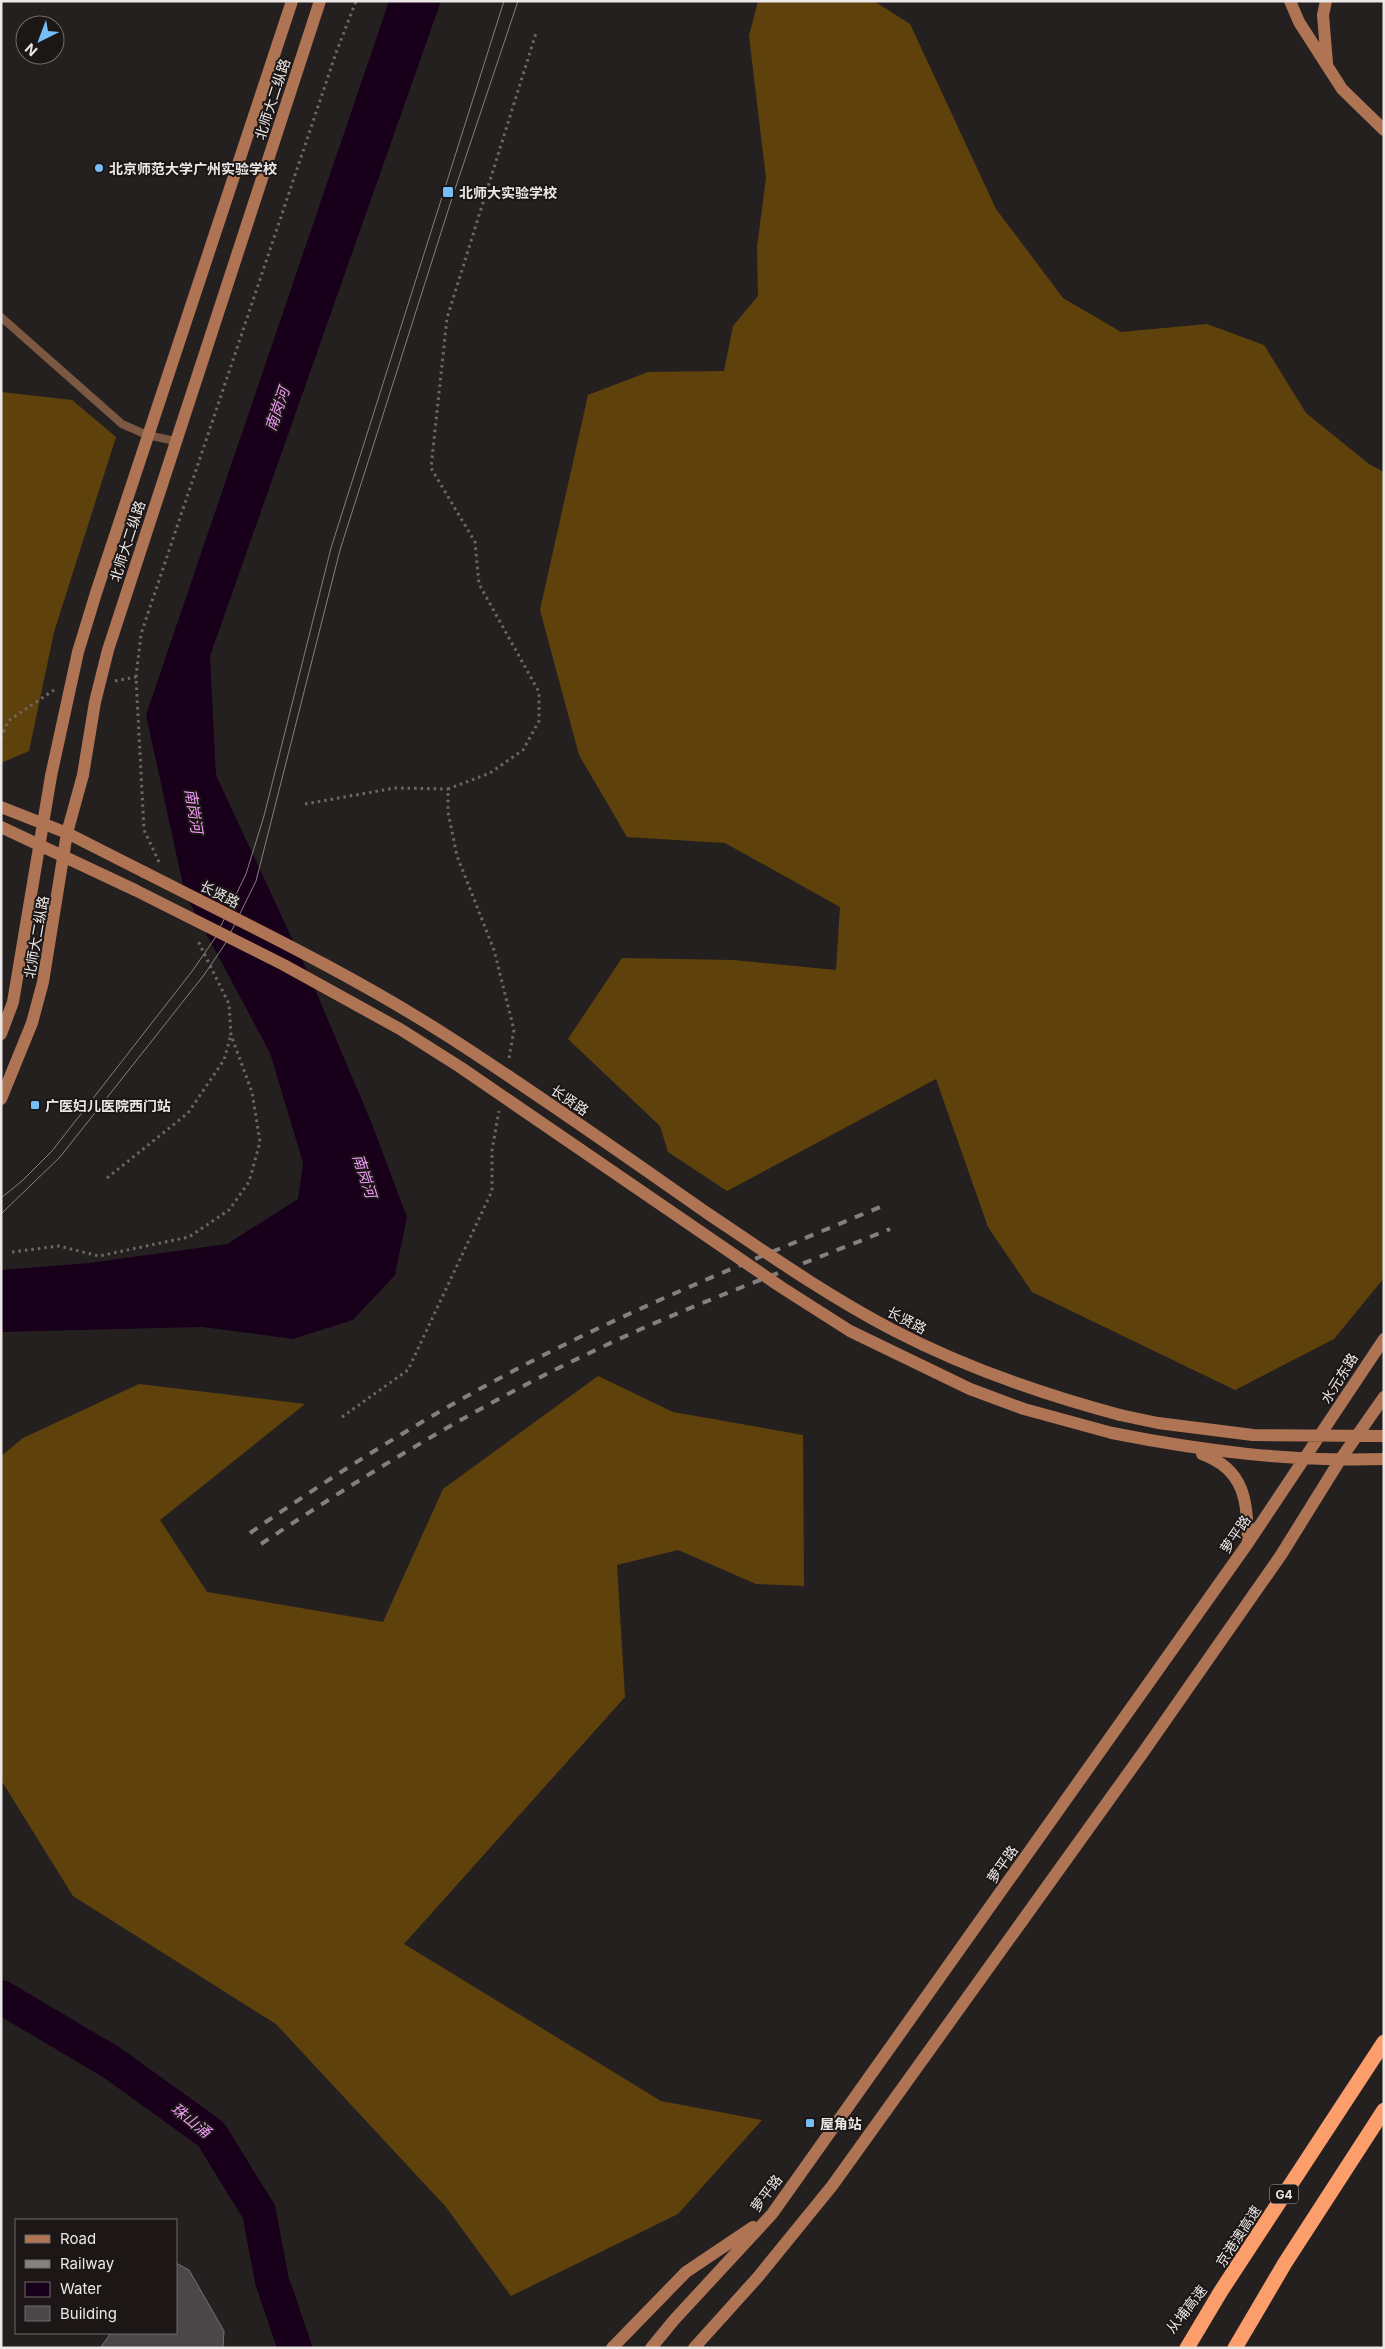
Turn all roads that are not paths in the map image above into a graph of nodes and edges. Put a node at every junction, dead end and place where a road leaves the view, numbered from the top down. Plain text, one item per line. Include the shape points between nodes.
1 (292, 1) edge
2 (320, 1) edge
3 (1290, 1) edge
4 (1326, 1) edge
5 (1342, 89) junction
6 (1384, 130) edge
7 (1, 316) edge
8 (147, 435) junction
9 (175, 441) junction
10 (1, 807) edge
11 (42, 822) junction
12 (1, 827) edge
13 (67, 833) junction
14 (39, 843) junction
15 (65, 855) junction
16 (1, 1034) edge
17 (1, 1099) edge
18 (1384, 1339) edge
19 (1384, 1397) edge
20 (1321, 1434) junction
21 (1357, 1436) junction
22 (1384, 1436) edge
23 (1181, 1447) junction
24 (1305, 1459) junction
25 (1384, 1459) edge
26 (1340, 1460) junction
27 (1248, 1543) junction
28 (1384, 2042) edge
29 (1384, 2110) edge
30 (772, 2214) junction
31 (1221, 2291) junction
32 (612, 2348) edge
33 (651, 2348) edge
34 (694, 2348) edge
35 (1176, 2348) edge
36 (1187, 2348) edge
37 (1235, 2348) edge

1 - 8 street, 北师大二纵路, bridge
2 - 9 street, 北师大二纵路, bridge
3 - 5 street
4 - 5 street via 1323,15 1327,63
5 - 6 street
7 - 8 lane via 122,424
8 - 9 lane
8 - 11 street, 北师大二纵路, bridge via 78,652
9 - 13 street, 北师大二纵路, bridge via 108,650 83,774
10 - 11 street, 长贤路
11 - 13 street, 长贤路
11 - 14 street, 北师大二纵路
12 - 14 street
13 - 15 street, 北师大二纵路
13 - 20 street, 长贤路, bridge via 311,956 397,1004 798,1275 926,1346 1011,1383 1158,1423 1253,1435
14 - 15 street
14 - 16 street, 北师大二纵路 via 13,1002
15 - 17 street, 北师大二纵路 via 39,998
15 - 23 street, bridge via 284,965 400,1029 850,1331 970,1389 1024,1409 1112,1433
18 - 20 street, 水元东路
19 - 21 street
20 - 21 street
20 - 24 street, 萝平路
21 - 22 street
21 - 26 street
23 - 24 street
23 - 27 street via 1219,1462 1240,1485 1246,1507
24 - 26 street
24 - 27 street, 萝平路
25 - 26 street
26 - 34 street via 1280,1556 1153,1738 832,2186 758,2277
27 - 30 street, 萝平路
28 - 31 highway, 京港澳高速 / G4
29 - 37 highway via 1285,2262
30 - 32 street via 686,2272
30 - 33 street, 萝平路
31 - 35 highway, 从埔高速
31 - 36 highway, 京港澳高速 / G4

